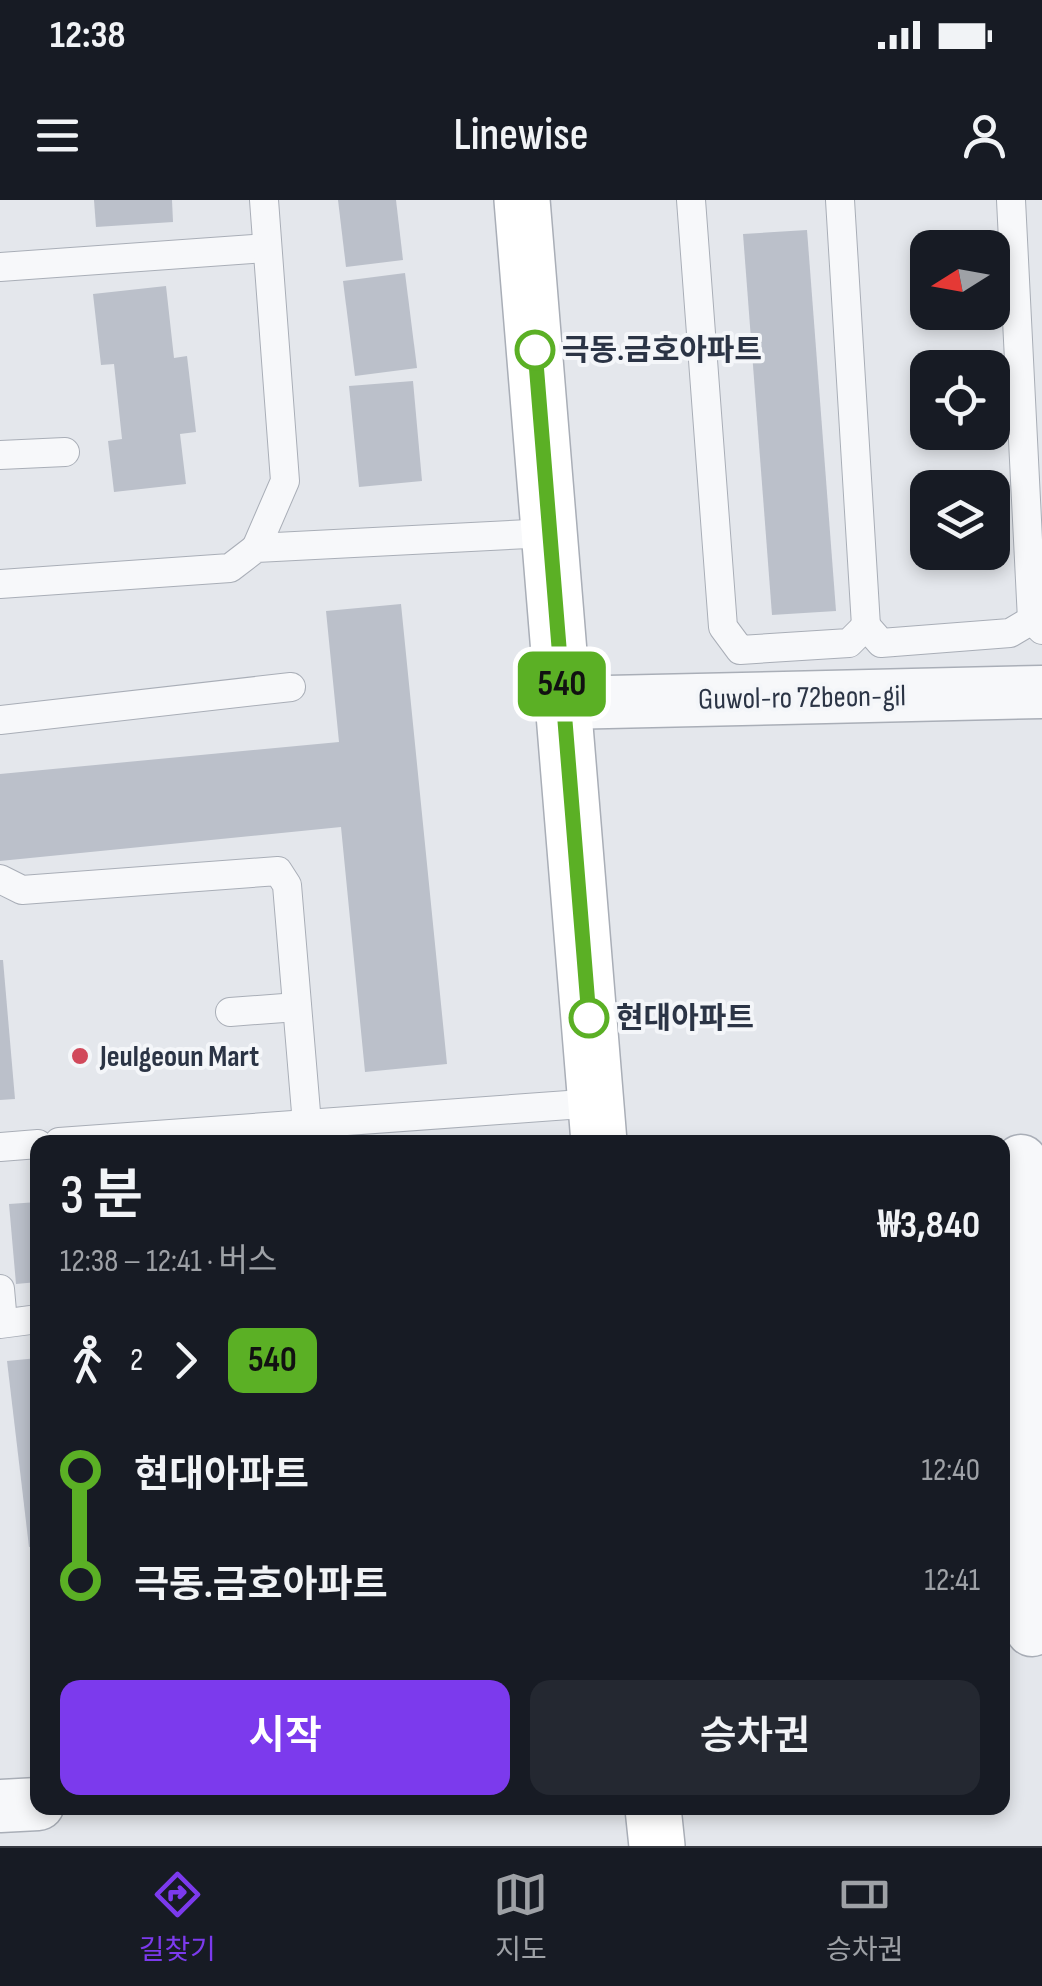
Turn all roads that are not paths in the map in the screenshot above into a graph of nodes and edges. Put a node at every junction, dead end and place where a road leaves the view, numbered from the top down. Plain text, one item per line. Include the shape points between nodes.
1 (264, 200) edge
2 (522, 200) edge
3 (691, 200) edge
4 (840, 200) edge
5 (1011, 200) edge
6 (267, 248) junction
7 (0, 267) edge
8 (65, 452) dead end
9 (0, 455) edge
10 (549, 532) junction
11 (256, 548) junction
12 (0, 584) edge
13 (1037, 625) edge
14 (866, 626) junction
15 (291, 687) dead end
16 (1042, 692) edge
17 (563, 702) junction
18 (0, 720) edge
19 (0, 879) edge
20 (297, 1007) junction
21 (230, 1012) dead end
22 (597, 1123) edge
23 (307, 1124) junction
24 (155, 1135) edge
25 (30, 1145) edge
26 (0, 1147) edge
27 (1022, 1161) edge
28 (0, 1289) edge
29 (30, 1320) edge
30 (2, 1323) edge
31 (1024, 1374) edge
32 (1026, 1630) edge
33 (30, 1804) edge
34 (0, 1806) edge
35 (654, 1815) edge
36 (656, 1846) edge

1 - 6 lane
2 - 10 main road
3 - 14 lane via 723,627 740,650 849,643
4 - 14 lane
5 - 13 lane
6 - 7 lane
6 - 11 lane via 285,481
8 - 9 lane
10 - 11 lane
10 - 17 main road
11 - 12 lane via 230,568
13 - 14 lane via 881,643
15 - 18 lane
16 - 17 street, Guwol-ro 72beon-gil
17 - 22 main road
19 - 20 lane via 22,890 278,871 287,884
20 - 21 lane
20 - 23 lane
22 - 23 lane
23 - 24 lane
25 - 26 lane
27 - 31 street
28 - 30 lane
29 - 30 lane
31 - 32 street
33 - 34 street
35 - 36 main road

